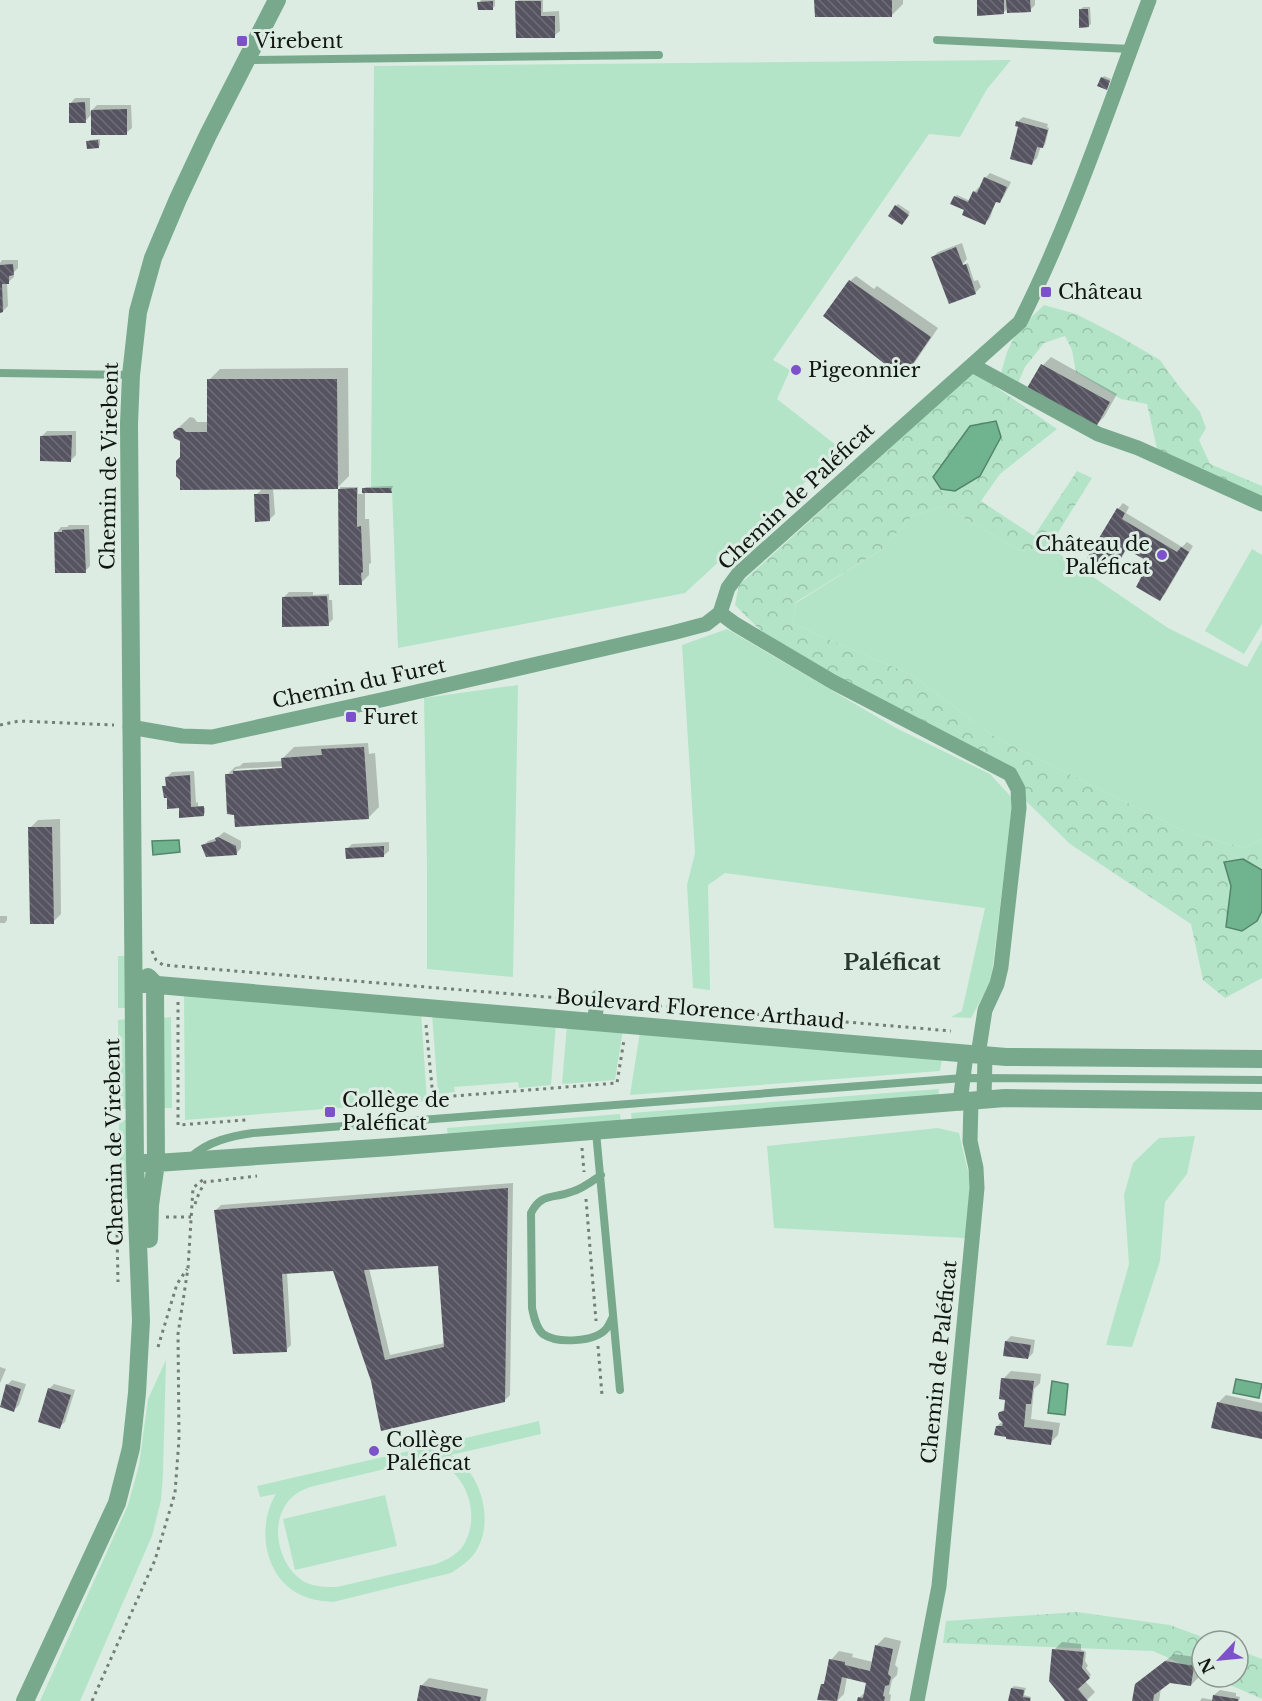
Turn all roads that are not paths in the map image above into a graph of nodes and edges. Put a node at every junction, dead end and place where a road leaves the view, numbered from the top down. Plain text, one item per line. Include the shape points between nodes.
1 (277, 0) edge
2 (1149, 0) edge
3 (937, 40) dead end
4 (1131, 49) junction
5 (659, 55) dead end
6 (247, 60) junction
7 (972, 365) junction
8 (0, 374) edge
9 (131, 375) junction
10 (1262, 504) edge
11 (720, 613) junction
12 (130, 728) junction
13 (134, 963) junction
14 (134, 983) junction
15 (155, 984) junction
16 (598, 999) road end
17 (594, 1023) junction
18 (976, 1055) junction
19 (1262, 1059) edge
20 (963, 1078) junction
21 (984, 1079) junction
22 (1262, 1080) edge
23 (972, 1101) junction
24 (1262, 1101) edge
25 (588, 1131) junction
26 (189, 1161) junction
27 (135, 1163) junction
28 (155, 1169) junction
29 (601, 1175) junction
30 (136, 1183) junction
31 (613, 1317) junction
32 (141, 1321) junction
33 (620, 1390) dead end
34 (25, 1701) edge
35 (917, 1701) edge

1 - 6 street, Chemin de Virebent
2 - 4 street, Chemin de Paléficat
3 - 4 lane
4 - 7 street, Chemin de Paléficat via 1020,322
5 - 6 lane
6 - 9 street, Chemin de Virebent via 153,258 138,312
7 - 10 street via 1098,434
7 - 11 street, Chemin de Paléficat via 739,573 728,588
8 - 9 lane
9 - 12 street, Chemin de Virebent
11 - 12 street, Chemin du Furet via 705,624 672,633 212,737
11 - 18 street via 832,682 1010,774 1018,789 1019,808 1001,967 985,1010
12 - 13 street, Chemin de Virebent
13 - 14 street, Chemin de Virebent
13 - 15 street
14 - 15 street, Boulevard Florence Arthaud
14 - 27 street, Chemin de Virebent
15 - 17 street, Boulevard Florence Arthaud
15 - 28 street, Chemin de Virebent
16 - 17 street
17 - 18 street, Boulevard Florence Arthaud
18 - 19 street, Boulevard Florence Arthaud
18 - 20 street
18 - 21 street
20 - 21 lane
20 - 23 street
20 - 26 lane via 243,1134 208,1145
21 - 22 lane
21 - 23 street
23 - 24 street
23 - 25 street
23 - 35 street, Chemin de Paléficat via 970,1141 977,1188 939,1586
25 - 26 street
25 - 29 lane
26 - 28 street
27 - 28 street
27 - 30 street, Chemin de Virebent
28 - 30 lane
28 - 32 street, Chemin de Virebent
29 - 31 lane
29 - 31 lane via 570,1193 536,1203 531,1213 532,1308 542,1333 553,1339 597,1336
30 - 32 street, Chemin de Virebent
31 - 33 lane
32 - 34 street, Chemin de Virebent via 131,1448 117,1503

